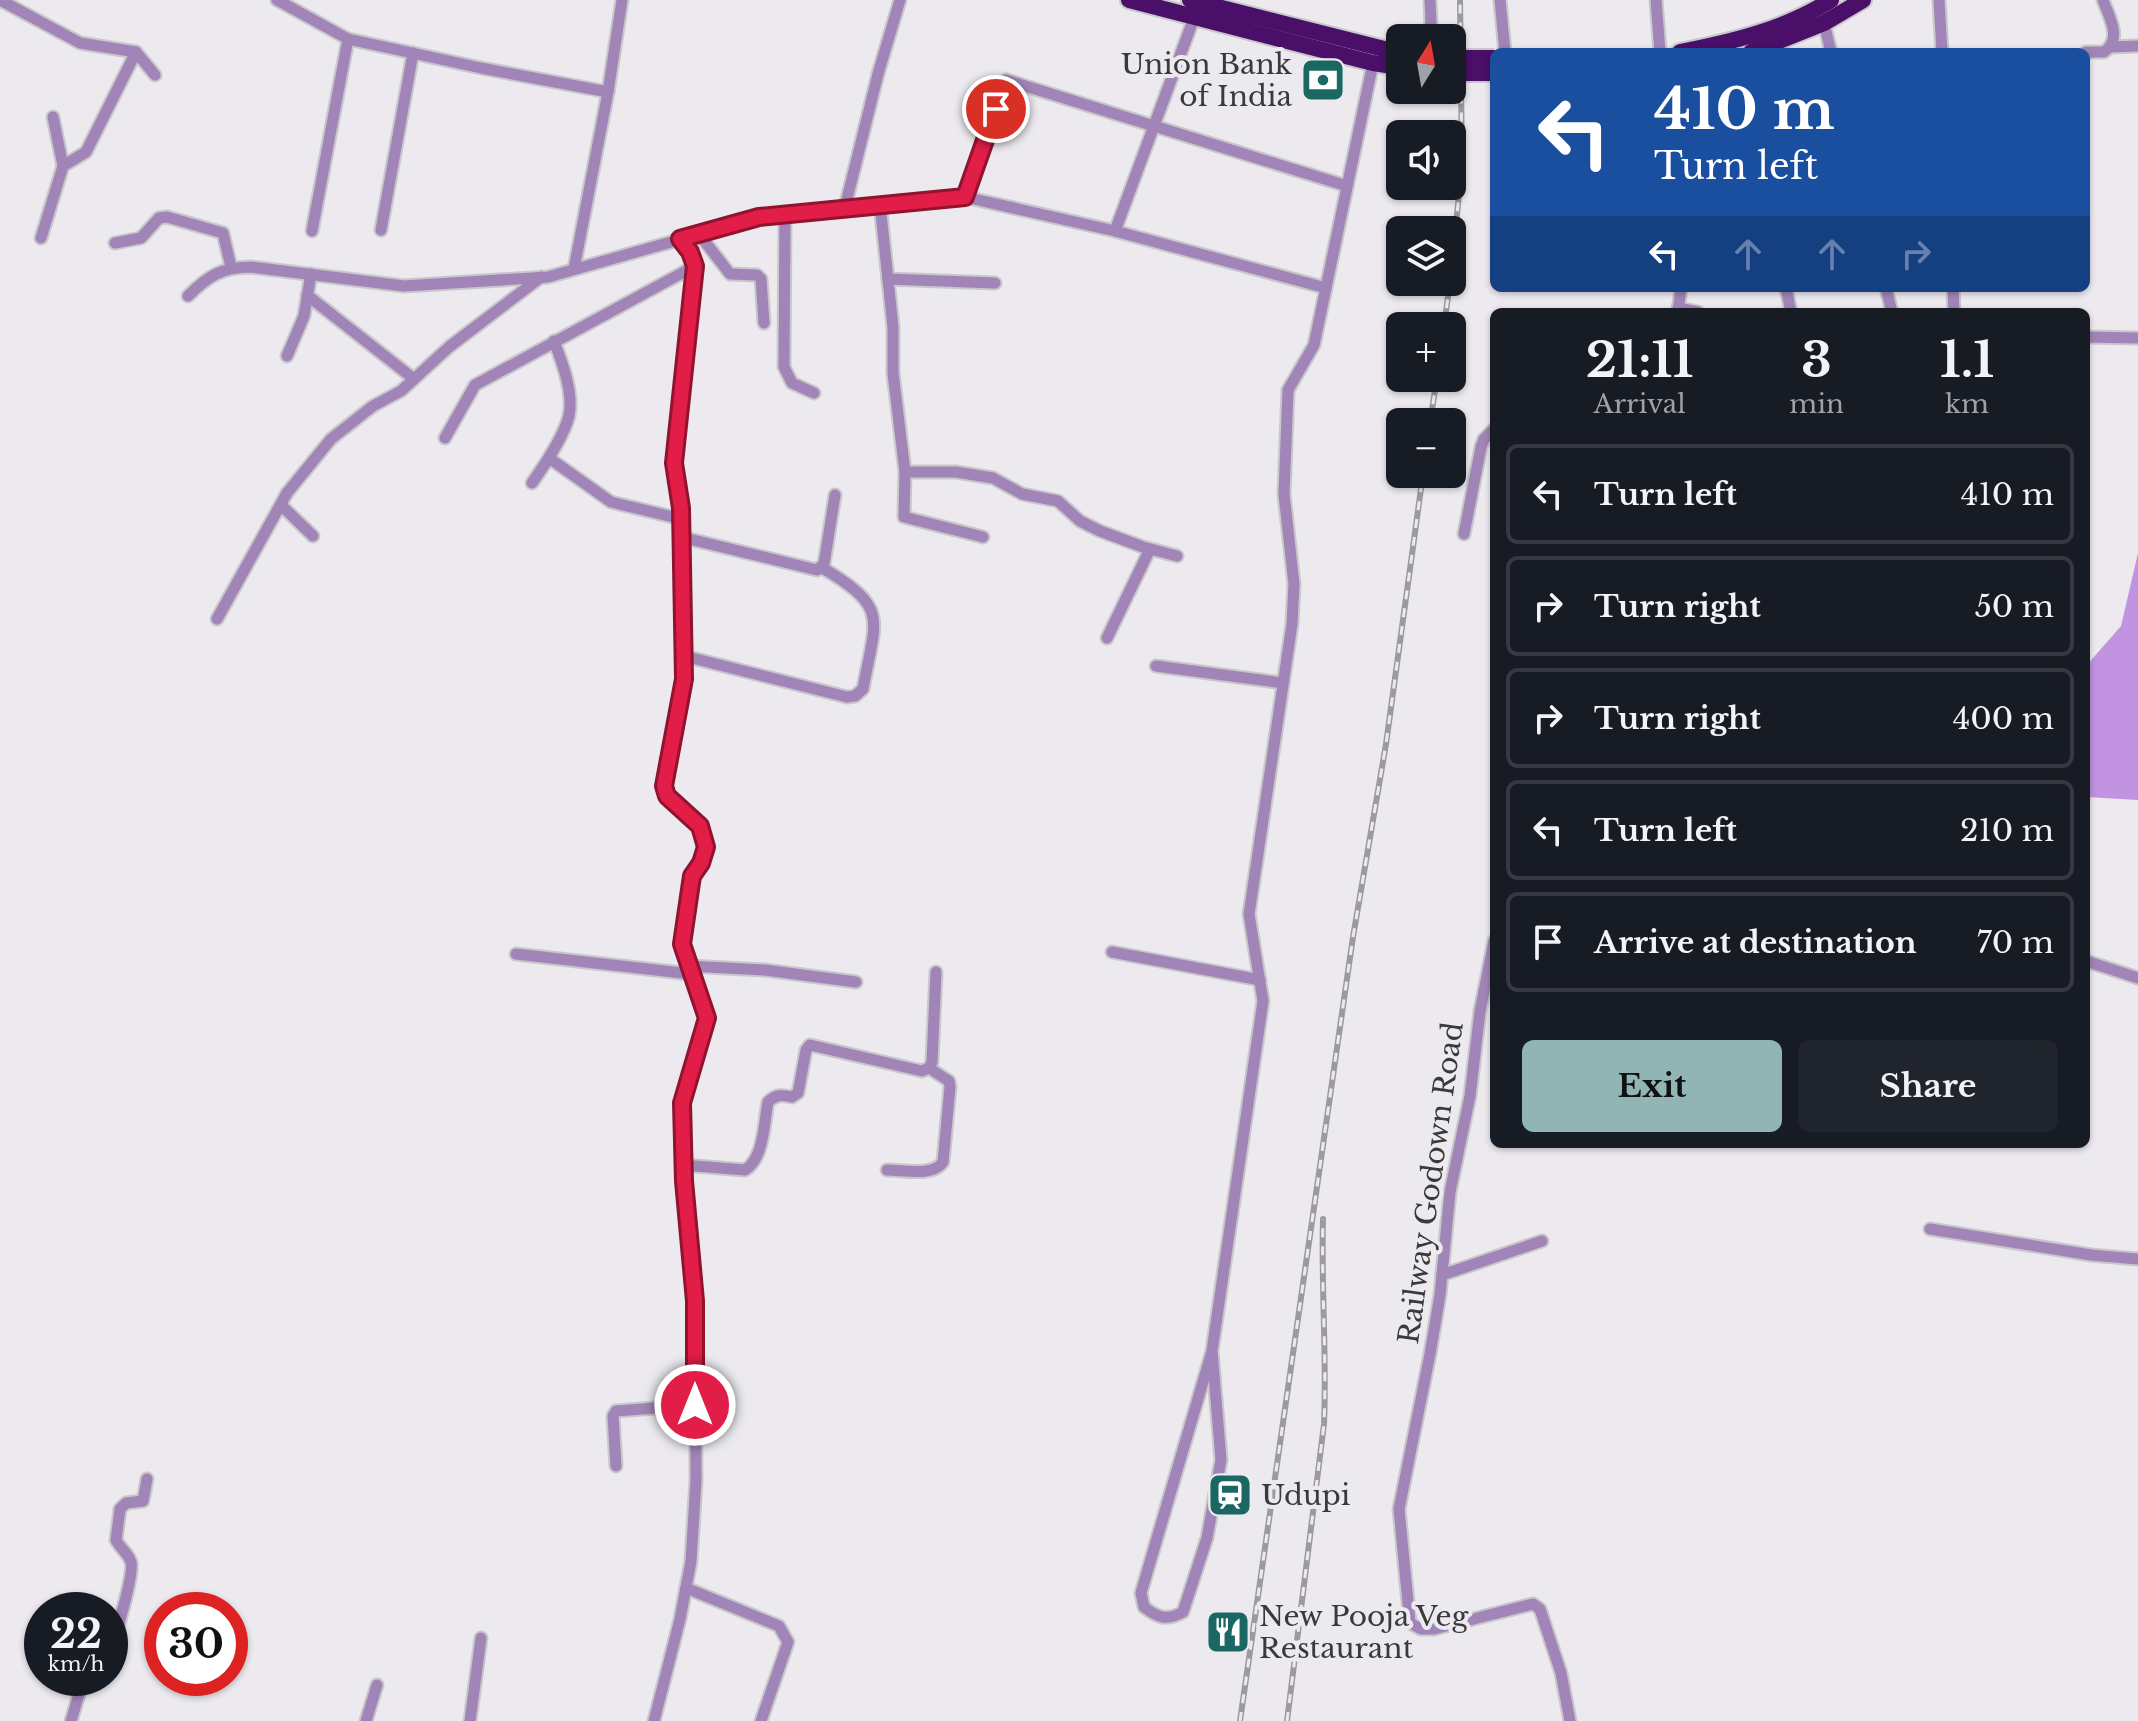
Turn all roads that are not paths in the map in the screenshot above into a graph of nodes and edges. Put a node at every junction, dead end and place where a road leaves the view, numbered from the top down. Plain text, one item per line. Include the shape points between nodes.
1 (0, 0) edge
2 (277, 0) edge
3 (622, 0) edge
4 (900, 0) edge
5 (1129, 0) edge
6 (1190, 0) edge
7 (1430, 0) edge
8 (1500, 0) edge
9 (1656, 0) edge
10 (1831, 0) edge
11 (1863, 0) edge
12 (1939, 0) edge
13 (2103, 0) edge
14 (1194, 18) junction
15 (1824, 23) junction
16 (1430, 24) edge
17 (1783, 33) junction
18 (348, 39) junction
19 (2138, 46) edge
20 (2110, 47) junction
21 (1505, 48) edge
22 (1660, 48) edge
23 (1699, 48) edge
24 (1758, 48) edge
25 (1830, 48) edge
26 (1942, 48) edge
27 (1386, 49) edge
28 (136, 52) junction
29 (2090, 52) edge
30 (413, 53) junction
31 (1466, 58) edge
32 (1490, 58) edge
33 (1373, 63) junction
34 (1386, 65) edge
35 (1466, 73) edge
36 (1490, 73) edge
37 (155, 75) dead end
38 (608, 92) junction
39 (53, 117) dead end
40 (1156, 125) junction
41 (63, 166) junction
42 (1347, 186) junction
43 (965, 197) junction
44 (880, 204) junction
45 (844, 211) junction
46 (785, 215) junction
47 (381, 230) dead end
48 (312, 231) dead end
49 (1115, 231) junction
50 (699, 234) junction
51 (41, 238) dead end
52 (680, 239) junction
53 (115, 243) dead end
54 (695, 266) junction
55 (231, 267) junction
56 (574, 269) junction
57 (311, 274) junction
58 (541, 277) junction
59 (888, 279) junction
60 (995, 283) dead end
61 (1326, 288) junction
62 (307, 295) junction
63 (188, 296) dead end
64 (764, 323) dead end
65 (2090, 337) edge
66 (2138, 338) edge
67 (554, 341) junction
68 (287, 356) dead end
69 (414, 379) junction
70 (814, 393) dead end
71 (1490, 433) edge
72 (445, 438) dead end
73 (549, 458) junction
74 (905, 472) junction
75 (532, 483) dead end
76 (835, 495) dead end
77 (282, 506) junction
78 (681, 519) junction
79 (1464, 534) dead end
80 (313, 536) dead end
81 (681, 537) junction
82 (983, 537) dead end
83 (1150, 549) junction
84 (1177, 556) dead end
85 (821, 567) junction
86 (217, 619) dead end
87 (1107, 638) dead end
88 (684, 656) junction
89 (1156, 666) dead end
90 (1283, 683) junction
91 (1112, 952) dead end
92 (516, 954) dead end
93 (1490, 961) edge
94 (2090, 962) edge
95 (690, 970) junction
96 (936, 972) dead end
97 (2138, 978) edge
98 (1260, 980) junction
99 (856, 982) dead end
100 (929, 1068) junction
101 (683, 1165) junction
102 (887, 1170) dead end
103 (1930, 1229) dead end
104 (1542, 1241) dead end
105 (2138, 1259) edge
106 (1442, 1275) junction
107 (1212, 1351) junction
108 (695, 1405) junction
109 (616, 1466) dead end
110 (147, 1479) dead end
111 (686, 1588) junction
112 (126, 1592) edge
113 (481, 1638) dead end
114 (377, 1685) dead end
115 (78, 1696) edge
116 (71, 1721) edge
117 (366, 1721) edge
118 (470, 1721) edge
119 (654, 1721) edge
120 (761, 1721) edge
121 (1570, 1721) edge

1 - 28 street via 80,43
2 - 18 street
3 - 38 street
4 - 45 street
5 - 14 highway
6 - 27 highway
7 - 16 street
8 - 21 street
9 - 22 street
10 - 17 highway
11 - 15 highway
12 - 26 street
13 - 20 street via 2115,35
14 - 33 highway
14 - 40 street
15 - 17 highway
15 - 25 street
17 - 23 highway
17 - 24 highway
18 - 30 street
18 - 48 street
19 - 20 street
20 - 29 street
28 - 37 street
28 - 41 street via 86,152
30 - 38 street
30 - 47 street
31 - 32 highway, bridge
33 - 34 highway
33 - 42 street
35 - 36 highway, bridge
38 - 56 street
39 - 41 street
40 - 42 street
40 - 43 street via 1006,80
40 - 49 street
41 - 51 street
42 - 61 street
43 - 44 street
43 - 49 street
44 - 45 street
44 - 59 street
45 - 46 street
46 - 50 street
46 - 70 street via 784,367 792,383
49 - 61 street
50 - 52 street
50 - 64 street via 730,274 761,279
52 - 54 street
52 - 56 street
53 - 55 street via 141,238 159,218 167,217 223,233
54 - 67 street
54 - 78 street via 674,463
55 - 57 street
55 - 63 street
56 - 58 street
57 - 58 street via 404,286
57 - 62 street
58 - 69 street
59 - 60 street
59 - 74 street
61 - 90 street via 1314,345 1288,390 1284,494 1294,584
62 - 68 street
62 - 69 street
65 - 66 street
67 - 72 street via 475,385
67 - 73 street via 567,382 569,417
69 - 77 street via 331,439
71 - 79 street via 1481,447
73 - 75 street
73 - 78 street via 611,502
74 - 82 street via 904,517
74 - 83 street via 993,478 1022,494 1058,501 1080,521
76 - 85 street
77 - 80 street
77 - 86 street
78 - 81 street
81 - 85 street via 813,571
81 - 88 street
83 - 84 street
83 - 87 street
85 - 88 street via 861,594 875,621 863,689 855,696
88 - 95 street via 664,786 667,796 700,826 706,847 692,876 682,944
89 - 90 street
90 - 98 street via 1249,914
91 - 98 street
92 - 95 street
93 - 106 street, Railway Godown Road via 1450,1192
94 - 97 street
95 - 99 street via 765,970
95 - 101 street via 707,1018 682,1103
96 - 100 street
98 - 107 street via 1263,1001
100 - 101 street via 922,1071 810,1045 798,1093 768,1102 751,1166 745,1170
100 - 102 street via 950,1087 943,1162 933,1171
101 - 108 street via 695,1301
103 - 105 street
104 - 106 street
106 - 121 street, Railway Godown Road via 1399,1509 1410,1623 1434,1629 1533,1604 1540,1609 1561,1673
107 - 107 street via 1222,1447 1207,1538 1183,1612 1170,1619 1144,1607 1141,1593
108 - 109 street via 616,1411
108 - 111 street via 696,1480
110 - 112 street via 143,1501 120,1509 116,1540 132,1568
111 - 119 street
111 - 120 street via 785,1633 788,1642
113 - 118 street
114 - 117 street
115 - 116 street

